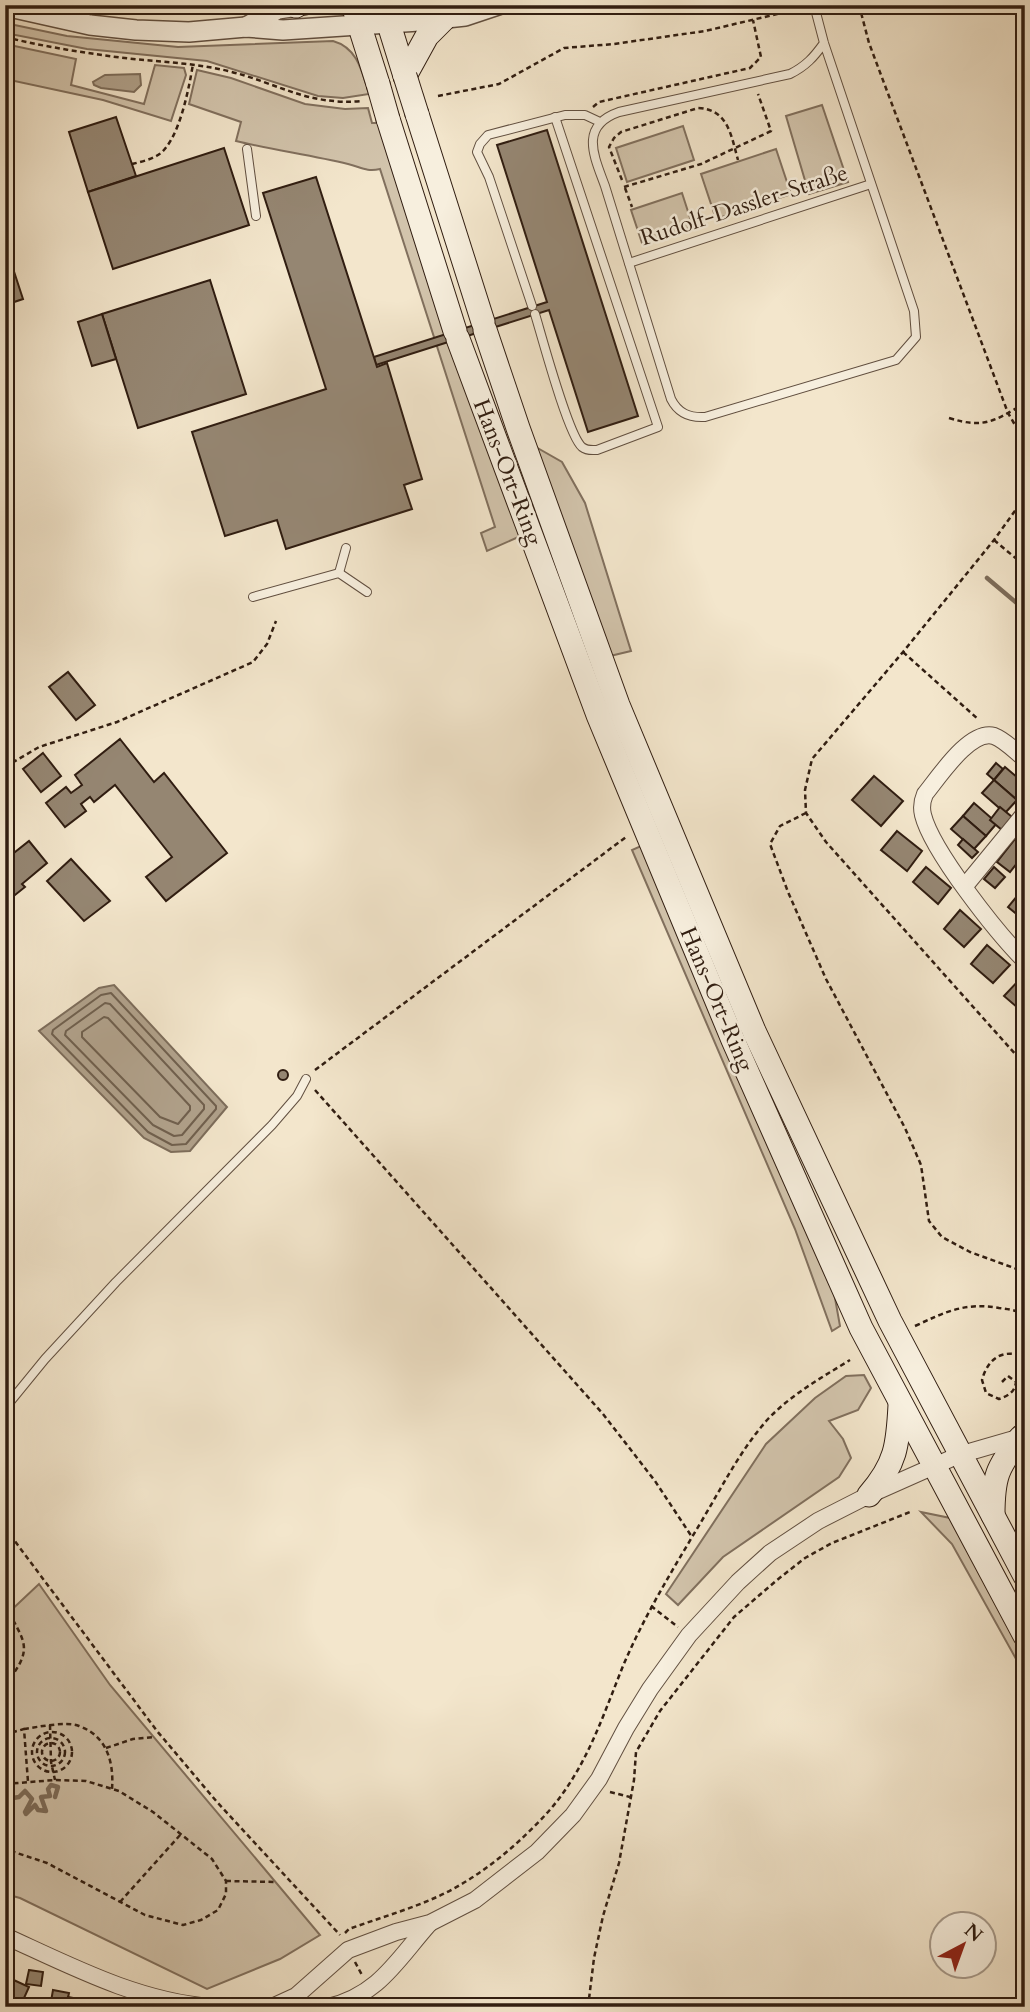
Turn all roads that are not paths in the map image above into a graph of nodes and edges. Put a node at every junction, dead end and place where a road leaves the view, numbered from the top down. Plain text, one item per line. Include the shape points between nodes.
1 (304, 5) edge
2 (498, 5) edge
3 (814, 5) edge
4 (5, 6) edge
5 (296, 6) edge
6 (386, 14) edge
7 (356, 15) edge
8 (455, 17) junction
9 (246, 27) junction
10 (824, 43) junction
11 (405, 76) junction
12 (555, 117) junction
13 (600, 122) junction
14 (247, 149) dead end
15 (871, 184) junction
16 (256, 216) dead end
17 (629, 263) junction
18 (346, 548) dead end
19 (339, 573) junction
20 (367, 592) dead end
21 (253, 597) dead end
22 (1025, 759) edge
23 (1025, 813) edge
24 (965, 886) junction
25 (1025, 961) edge
26 (306, 1079) road end
27 (901, 1405) junction
28 (5, 1408) edge
29 (1023, 1436) edge
30 (959, 1455) junction
31 (934, 1467) junction
32 (869, 1495) junction
33 (993, 1518) junction
34 (1025, 1576) edge
35 (1025, 1636) edge
36 (430, 1923) junction
37 (5, 1936) edge
38 (211, 2007) edge
39 (272, 2007) edge
40 (328, 2007) edge

1 - 5 street
2 - 8 street
3 - 10 lane, Rudolf-Dassler-Straße
4 - 9 street via 136,30
5 - 9 street via 278,9
6 - 7 street
6 - 8 street
6 - 11 main road, Hans-Ort-Ring
7 - 9 street via 283,30
7 - 27 main road, Hans-Ort-Ring, bridge via 372,93 388,119 456,335 598,715 733,1040 860,1328
8 - 11 main road via 427,37
10 - 13 lane via 803,67 790,74 619,112
10 - 15 lane, Rudolf-Dassler-Straße
11 - 30 main road, Hans-Ort-Ring, bridge via 518,428 618,705 754,1031 890,1321
12 - 12 lane via 658,427 597,450 581,446 570,426 477,152 488,135
12 - 13 lane via 585,115
13 - 17 lane, Rudolf-Dassler-Straße via 592,141 593,153
14 - 16 lane
15 - 17 lane, Rudolf-Dassler-Straße
15 - 17 lane, Rudolf-Dassler-Straße via 914,311 916,337 896,360 705,418 688,416 671,399
18 - 19 lane
19 - 20 lane
19 - 21 lane
22 - 24 street via 993,736 982,735 970,741 925,794 923,816
23 - 24 street
24 - 25 street
26 - 28 lane via 272,1125 116,1282
27 - 31 main road, Hans-Ort-Ring
27 - 32 main road via 893,1460
29 - 30 street
29 - 33 main road via 1006,1455 994,1480
30 - 31 street
30 - 33 main road, Hans-Ort-Ring
31 - 32 street
31 - 35 main road, Hans-Ort-Ring
32 - 36 street via 818,1521 770,1553 738,1582 689,1635 573,1815 537,1852 475,1900
33 - 34 main road, Hans-Ort-Ring
36 - 39 street via 345,1943 296,1996
36 - 40 street via 370,1990
37 - 38 street via 147,1996

